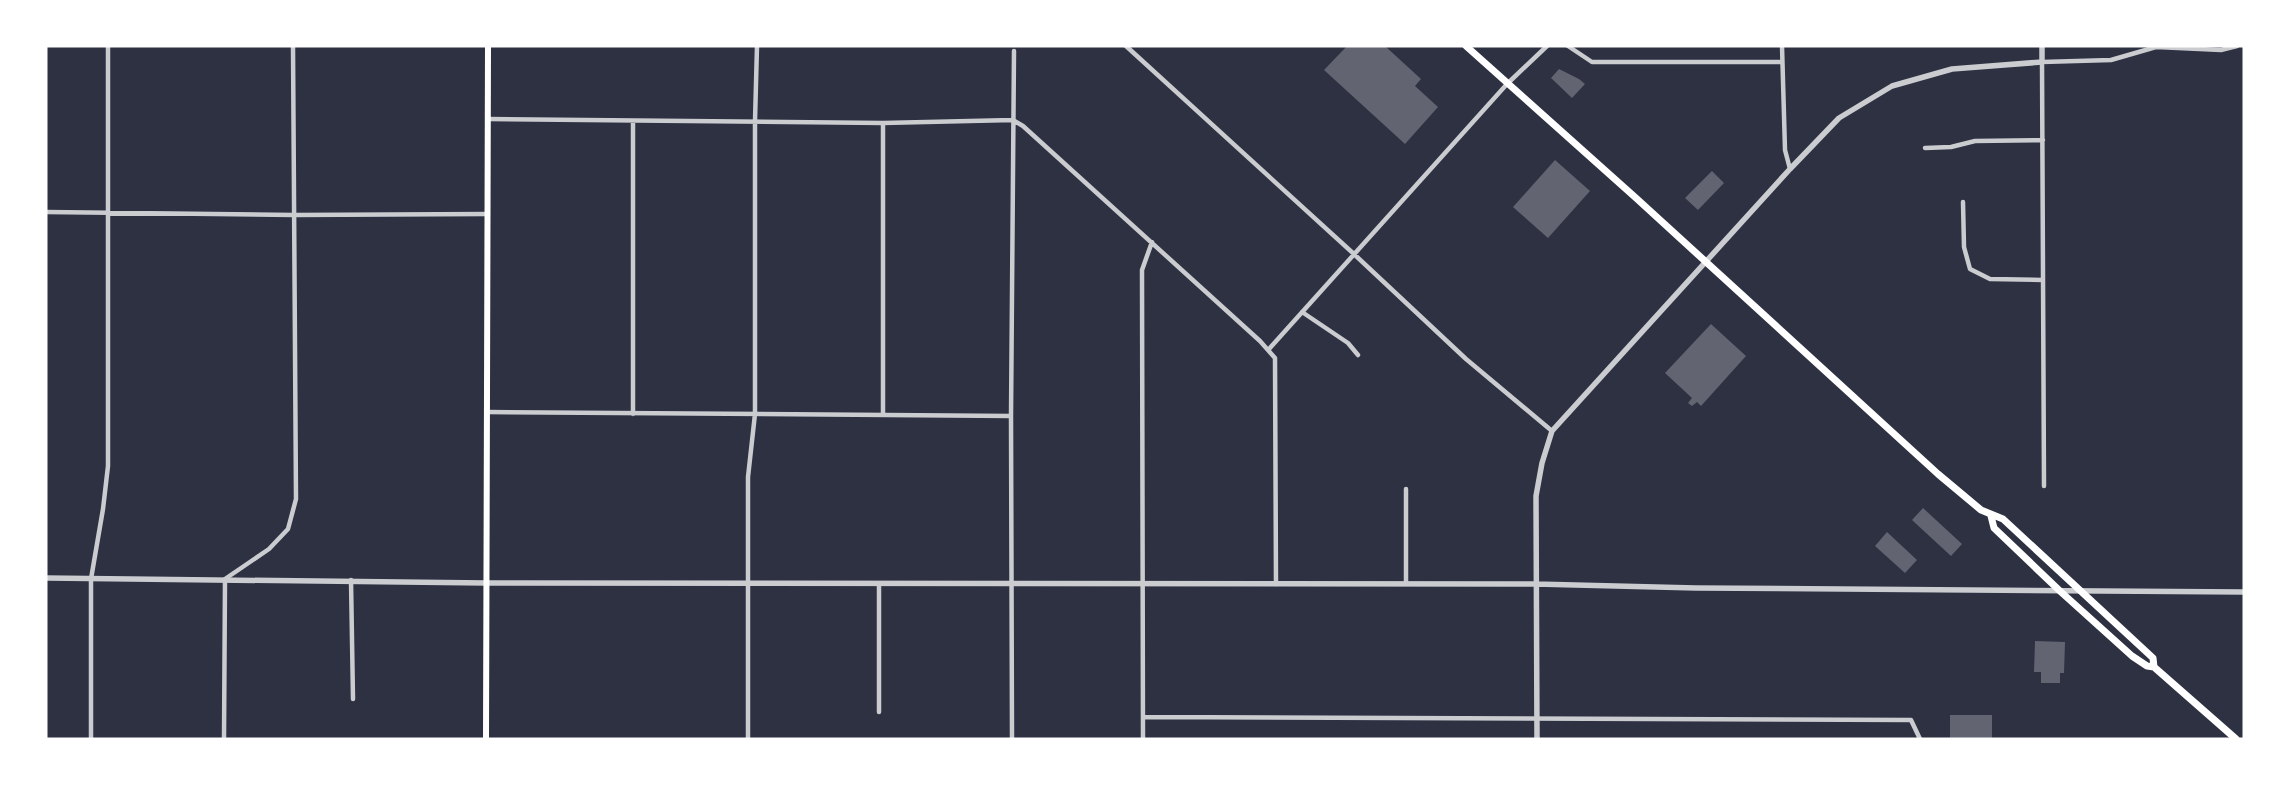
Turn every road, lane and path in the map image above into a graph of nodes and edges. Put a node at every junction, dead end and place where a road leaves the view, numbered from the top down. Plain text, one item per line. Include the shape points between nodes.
1 (108, 46) edge
2 (293, 46) edge
3 (488, 46) edge
4 (752, 46) edge
5 (756, 46) edge
6 (1019, 46) edge
7 (1126, 46) edge
8 (1466, 46) edge
9 (1547, 46) edge
10 (1568, 46) edge
11 (1782, 46) edge
12 (2042, 46) edge
13 (2237, 46) edge
14 (2156, 47) edge
15 (1012, 48) edge
16 (756, 54) junction
17 (1781, 62) junction
18 (2042, 62) junction
19 (1507, 84) junction
20 (488, 119) junction
21 (1013, 120) junction
22 (633, 121) junction
23 (755, 121) junction
24 (883, 122) junction
25 (2043, 140) junction
26 (1925, 148) dead end
27 (1790, 169) junction
28 (1963, 202) dead end
29 (46, 212) edge
30 (109, 213) junction
31 (488, 214) junction
32 (294, 215) junction
33 (1152, 242) junction
34 (1355, 255) junction
35 (1706, 263) junction
36 (2043, 280) junction
37 (1302, 312) junction
38 (1269, 349) junction
39 (1358, 355) dead end
40 (487, 412) junction
41 (633, 414) junction
42 (756, 414) junction
43 (883, 414) junction
44 (1011, 416) junction
45 (1552, 431) junction
46 (2044, 486) dead end
47 (1406, 489) dead end
48 (1991, 516) junction
49 (46, 578) edge
50 (91, 579) junction
51 (225, 579) junction
52 (351, 580) junction
53 (486, 583) junction
54 (748, 583) junction
55 (879, 584) junction
56 (1013, 584) junction
57 (1143, 584) junction
58 (1276, 584) junction
59 (1406, 584) junction
60 (1535, 584) junction
61 (2061, 592) junction
62 (2082, 592) junction
63 (2244, 592) edge
64 (2154, 667) junction
65 (353, 699) dead end
66 (879, 712) dead end
67 (1143, 717) junction
68 (1537, 720) junction
69 (91, 739) edge
70 (224, 739) edge
71 (486, 739) edge
72 (748, 739) edge
73 (1012, 739) edge
74 (1143, 739) edge
75 (1537, 739) edge
76 (1920, 739) edge
77 (2236, 739) edge

1 - 30 street
2 - 32 street
3 - 20 main road
4 - 16 street
5 - 16 street
6 - 15 street
7 - 34 street
8 - 19 main road
9 - 19 street
10 - 17 street via 1592,62
11 - 17 street
12 - 18 street
13 - 14 street via 2221,50
14 - 18 street via 2111,60
15 - 21 street
16 - 23 street
17 - 27 street via 1784,150
18 - 25 street
18 - 27 street via 1952,69 1892,86 1839,118
19 - 34 street
19 - 35 main road
20 - 22 street
20 - 31 main road
21 - 24 street
21 - 33 street
21 - 44 street
22 - 23 street
22 - 41 street
23 - 24 street
23 - 42 street
24 - 43 street
25 - 26 street via 1975,141 1951,147
25 - 36 street
27 - 35 street
28 - 36 street via 1964,248 1970,268 1990,279
29 - 30 street
30 - 32 street
30 - 50 street via 108,466
31 - 32 street
31 - 40 main road
32 - 51 street via 296,499 288,529 269,549
33 - 38 street
33 - 57 street via 1142,270
34 - 37 street
34 - 45 street via 1466,359
35 - 45 street
35 - 48 main road via 1938,474
36 - 46 street
37 - 38 street
37 - 39 street via 1348,342
38 - 58 street via 1274,358
40 - 41 street
40 - 53 main road
41 - 42 street
42 - 43 street
42 - 54 street via 748,477
43 - 44 street
44 - 56 street
45 - 60 street via 1536,496
47 - 59 street
48 - 61 main road via 1994,528
48 - 62 main road via 2003,518
49 - 50 street
50 - 51 street
50 - 69 street
51 - 52 street
51 - 70 street
52 - 53 street
52 - 65 street
53 - 54 street
53 - 71 main road
54 - 55 street
54 - 72 street
55 - 56 street
55 - 66 street
56 - 57 street
56 - 73 street
57 - 58 street
57 - 67 street
58 - 59 street
59 - 60 street
60 - 61 street
60 - 68 street
61 - 62 street
61 - 64 main road via 2132,656
62 - 63 street
62 - 64 main road via 2153,658
64 - 77 main road
67 - 68 street
67 - 74 street
68 - 75 street
68 - 76 street via 1911,720

